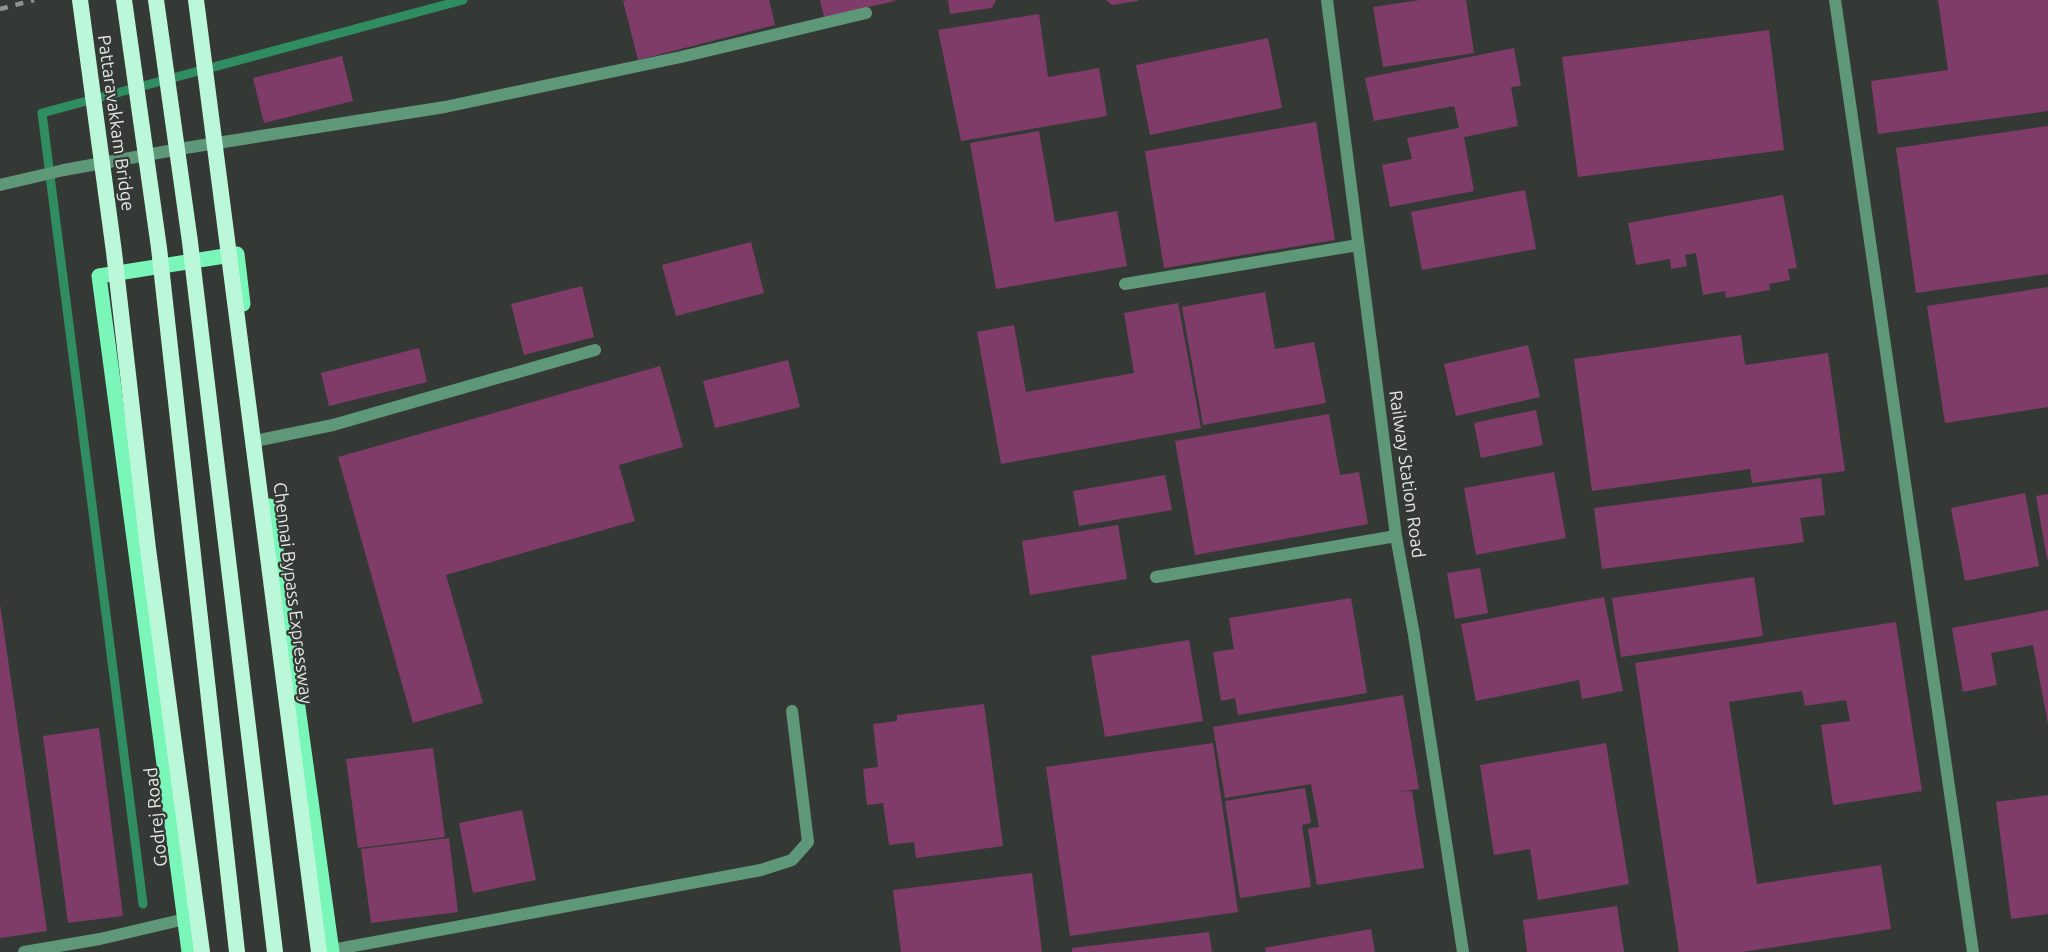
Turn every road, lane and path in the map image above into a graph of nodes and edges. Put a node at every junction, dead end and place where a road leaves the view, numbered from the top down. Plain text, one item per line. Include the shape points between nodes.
1 (80, 0) edge
2 (124, 0) edge
3 (156, 0) edge
4 (196, 0) edge
5 (1327, 0) edge
6 (1835, 0) edge
7 (866, 13) dead end
8 (0, 184) edge
9 (1358, 245) junction
10 (1125, 284) dead end
11 (595, 350) dead end
12 (260, 440) junction
13 (1396, 536) junction
14 (148, 549) junction
15 (1156, 577) dead end
16 (792, 711) dead end
17 (184, 919) junction
18 (24, 952) edge
19 (189, 952) edge
20 (202, 952) edge
21 (237, 952) edge
22 (275, 952) edge
23 (328, 952) edge
24 (1463, 952) edge
25 (1973, 952) edge

1 - 14 highway, Pattaravakkam Bridge, bridge
2 - 21 highway, bridge via 159,248
3 - 22 highway, bridge via 190,242
4 - 23 highway, Chennai Bypass Expressway, bridge
5 - 9 street, Railway Station Road
6 - 25 street
7 - 8 street via 445,107 185,148
9 - 10 street
9 - 13 street, Railway Station Road
11 - 12 street via 333,425
12 - 17 main road via 237,254 99,276
12 - 23 main road
13 - 15 street
13 - 24 street, Railway Station Road
14 - 17 street, Godrej Road
14 - 20 highway, bridge
16 - 23 street via 808,842 792,860 761,870
17 - 18 street
17 - 19 main road

